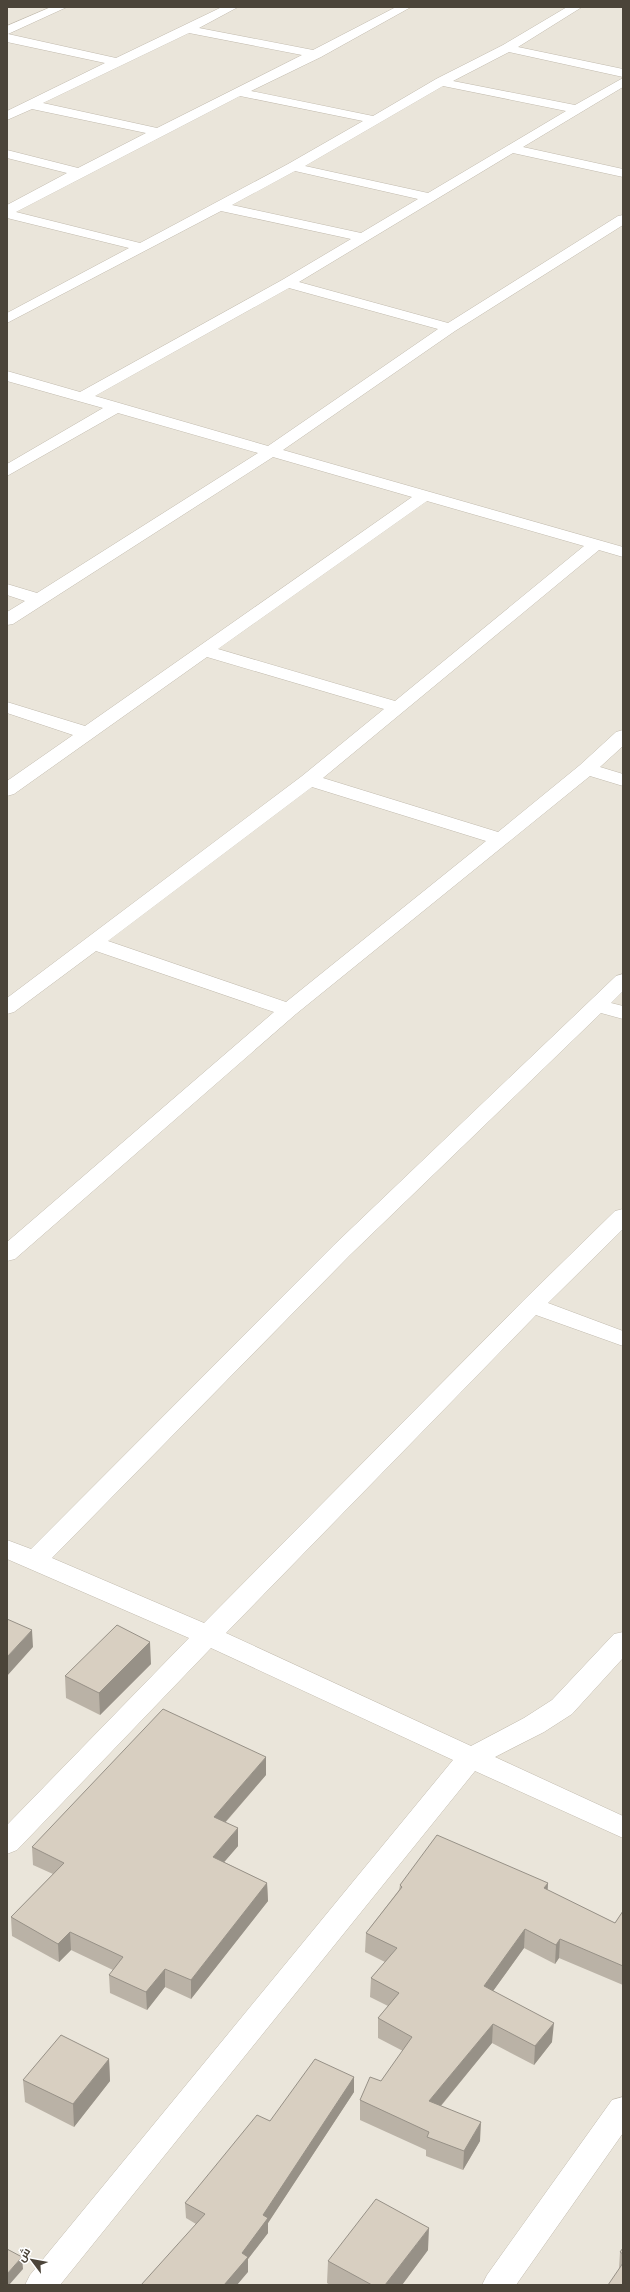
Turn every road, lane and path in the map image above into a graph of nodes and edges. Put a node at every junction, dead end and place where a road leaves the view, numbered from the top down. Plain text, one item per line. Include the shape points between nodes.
1 (61, 7) edge
2 (232, 7) edge
3 (405, 7) edge
4 (576, 7) edge
5 (188, 29) junction
6 (7, 31) edge
7 (7, 38) edge
8 (508, 48) junction
9 (317, 54) junction
10 (116, 62) junction
11 (623, 73) edge
12 (441, 82) junction
13 (623, 82) edge
14 (239, 92) junction
15 (32, 105) junction
16 (576, 110) junction
17 (7, 116) edge
18 (376, 120) junction
19 (158, 132) junction
20 (512, 149) junction
21 (7, 154) edge
22 (293, 167) junction
23 (78, 172) junction
24 (623, 173) edge
25 (429, 196) junction
26 (219, 206) junction
27 (7, 211) edge
28 (7, 214) edge
29 (623, 219) edge
30 (362, 237) junction
31 (141, 247) junction
32 (287, 282) junction
33 (7, 319) edge
34 (450, 328) junction
35 (7, 376) edge
36 (83, 397) junction
37 (116, 407) junction
38 (271, 451) junction
39 (7, 471) edge
40 (425, 495) junction
41 (597, 544) junction
42 (623, 552) edge
43 (7, 589) edge
44 (38, 599) junction
45 (7, 620) edge
46 (204, 651) junction
47 (7, 707) edge
48 (398, 707) junction
49 (87, 733) junction
50 (623, 736) edge
51 (587, 769) junction
52 (309, 780) junction
53 (623, 780) edge
54 (7, 790) edge
55 (501, 839) junction
56 (93, 943) junction
57 (623, 980) edge
58 (10, 1003) edge
59 (597, 1005) junction
60 (289, 1010) junction
61 (623, 1013) edge
62 (623, 1216) edge
63 (7, 1254) edge
64 (532, 1305) junction
65 (623, 1339) edge
66 (7, 1549) edge
67 (34, 1561) junction
68 (207, 1635) junction
69 (623, 1641) edge
70 (470, 1758) junction
71 (623, 1828) edge
72 (7, 1843) edge
73 (623, 2109) edge
74 (41, 2285) edge
75 (498, 2285) edge

1 - 6 street
2 - 5 street
3 - 9 street
4 - 8 street
5 - 9 street
5 - 10 street
7 - 10 street
8 - 11 street
8 - 12 street
9 - 14 street
10 - 15 street
12 - 16 street
12 - 18 street
13 - 16 street
14 - 18 street
14 - 19 street
15 - 17 street
15 - 19 street
16 - 20 street
18 - 22 street
19 - 23 street
20 - 24 street
20 - 25 street
21 - 23 street
22 - 25 street
22 - 26 street
23 - 27 street
25 - 30 street
26 - 30 street
26 - 31 street
28 - 31 street
29 - 34 street
30 - 32 street
31 - 33 street
32 - 34 street
32 - 36 street
34 - 38 street
35 - 36 street
36 - 37 street
37 - 38 street
37 - 39 street
38 - 40 street
38 - 44 street
40 - 41 street
40 - 46 street
41 - 42 street
41 - 48 street
43 - 44 street
44 - 45 street
46 - 48 street
46 - 49 street
47 - 49 street
48 - 52 street
49 - 54 street
50 - 51 street
51 - 53 street
51 - 55 street
52 - 55 street
52 - 56 street
55 - 60 street
56 - 58 street
56 - 60 street
57 - 59 street
59 - 61 street
59 - 67 street via 342,1250
60 - 63 street
62 - 64 street
64 - 65 street
64 - 68 street
66 - 67 street
67 - 68 street
68 - 70 street
68 - 72 street
69 - 70 street via 562,1707 534,1725
70 - 71 street
70 - 74 street
73 - 75 street

